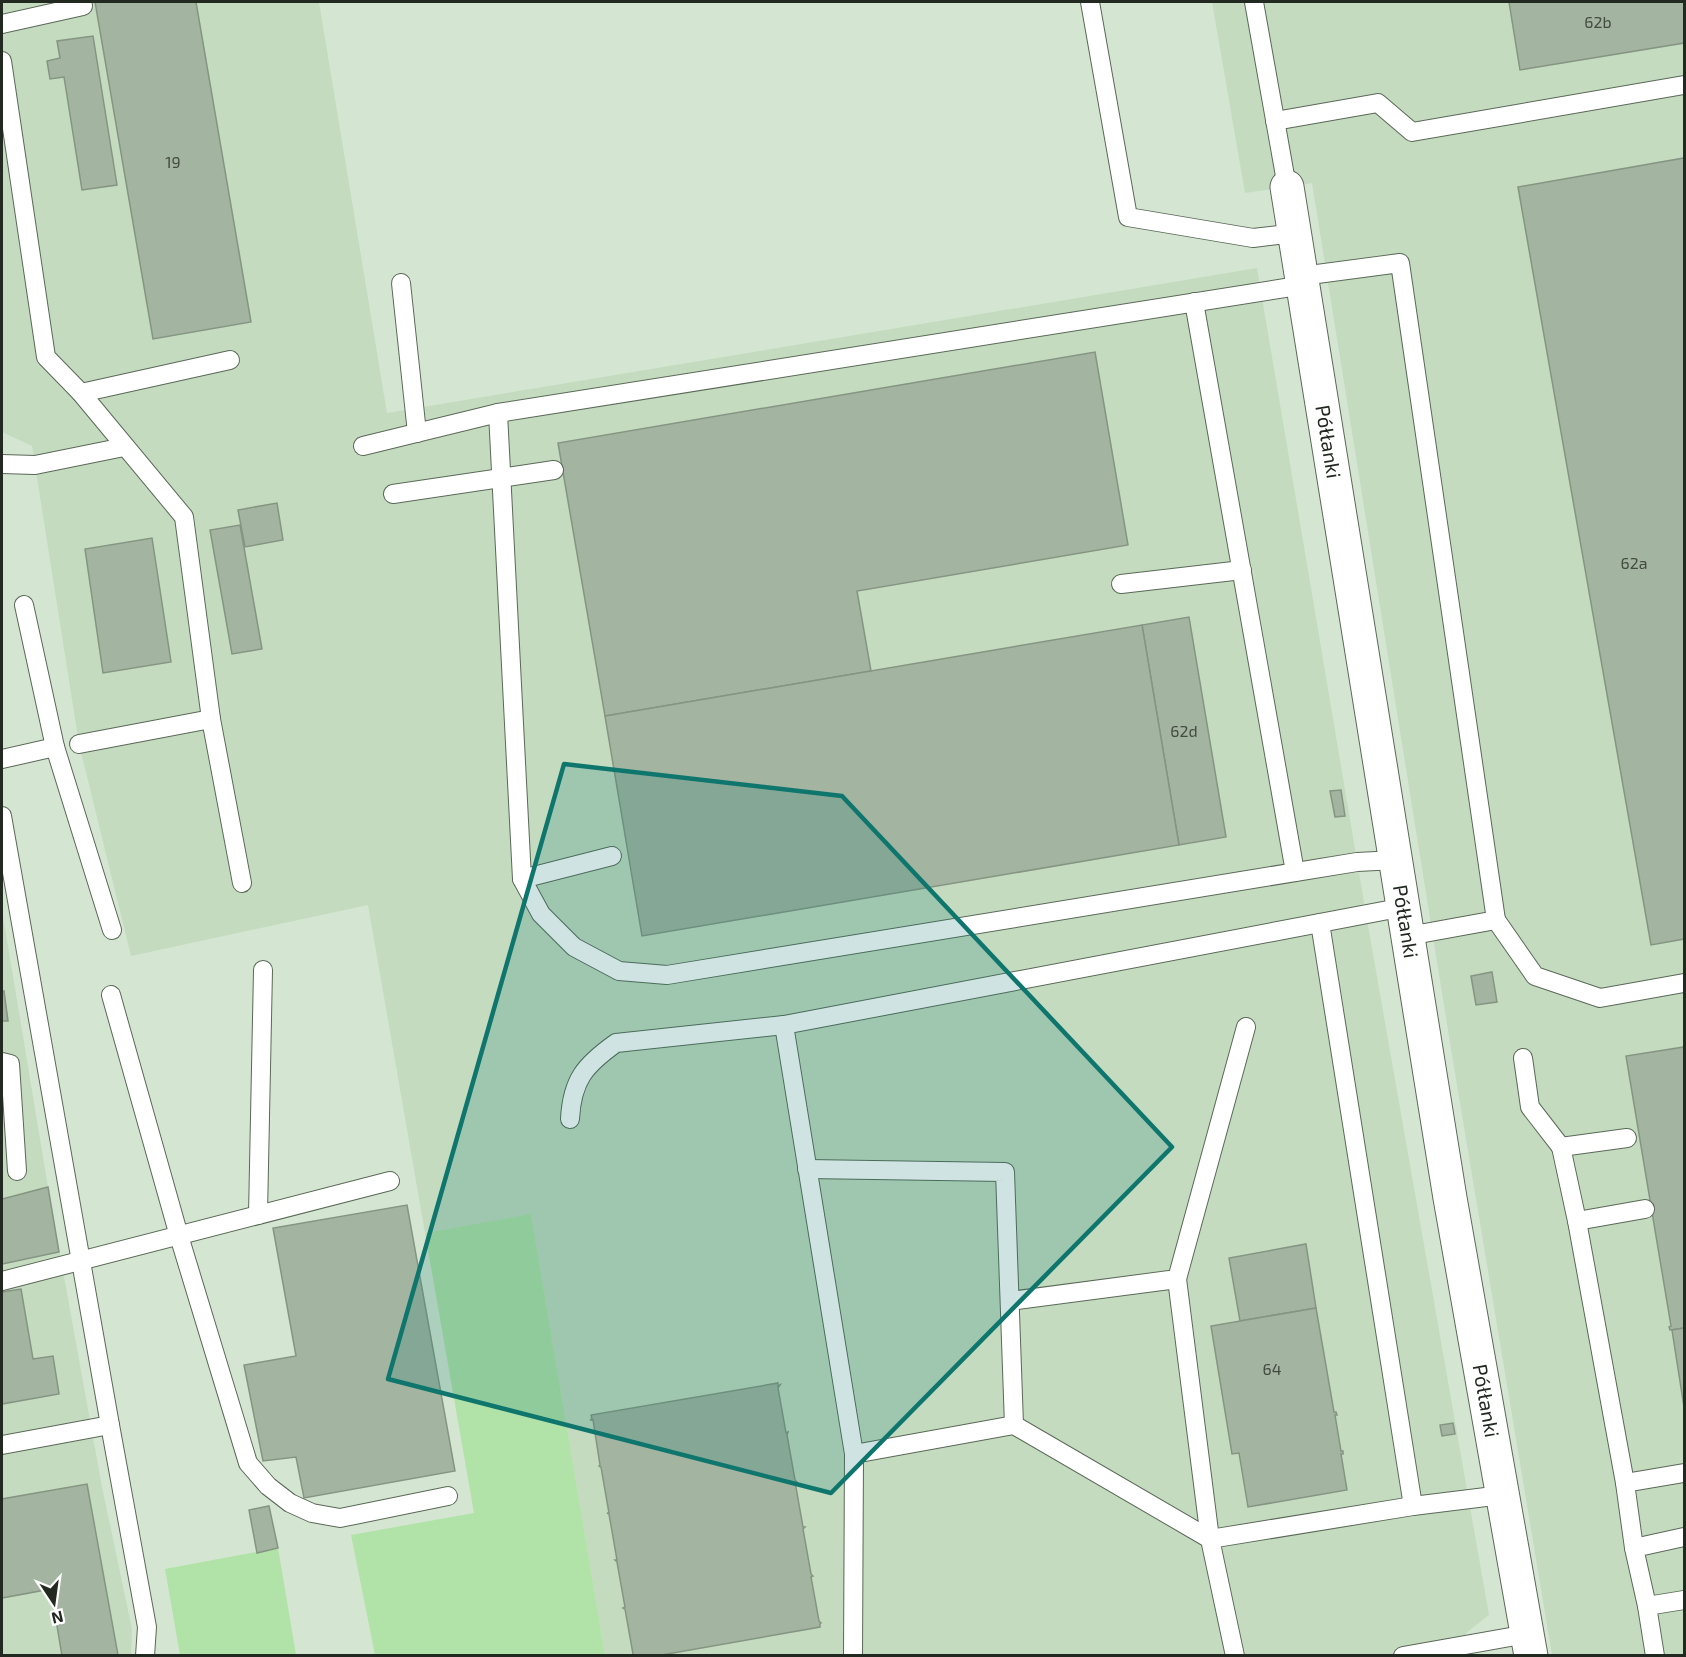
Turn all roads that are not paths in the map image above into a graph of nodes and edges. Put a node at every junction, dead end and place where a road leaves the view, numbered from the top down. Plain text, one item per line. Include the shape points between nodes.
1 (1090, 2) edge
2 (1254, 2) edge
3 (83, 6) dead end
4 (2, 24) edge
5 (2, 61) edge
6 (1684, 85) edge
7 (1275, 121) junction
8 (1287, 187) joint
9 (1295, 233) junction
10 (1303, 280) junction
11 (401, 283) dead end
12 (1194, 302) junction
13 (230, 360) dead end
14 (81, 393) junction
15 (498, 413) junction
16 (417, 433) junction
17 (363, 446) dead end
18 (123, 447) junction
19 (2, 464) edge
20 (554, 470) dead end
21 (501, 479) junction
22 (393, 494) dead end
23 (1242, 570) junction
24 (1121, 585) dead end
25 (24, 605) dead end
26 (211, 719) junction
27 (79, 744) dead end
28 (55, 747) junction
29 (2, 759) edge
30 (2, 816) edge
31 (612, 856) dead end
32 (1396, 860) junction
33 (1295, 872) junction
34 (522, 879) junction
35 (242, 883) dead end
36 (1496, 920) junction
37 (1406, 921) junction
38 (1320, 923) junction
39 (112, 930) dead end
40 (263, 969) dead end
41 (1684, 983) edge
42 (111, 995) dead end
43 (784, 1025) junction
44 (1246, 1027) dead end
45 (1523, 1058) dead end
46 (2, 1062) edge
47 (570, 1119) dead end
48 (1627, 1138) dead end
49 (1561, 1147) junction
50 (807, 1169) junction
51 (17, 1172) dead end
52 (390, 1181) dead end
53 (1645, 1209) dead end
54 (258, 1215) junction
55 (1577, 1221) junction
56 (179, 1236) junction
57 (81, 1262) junction
58 (1177, 1279) junction
59 (2, 1281) edge
60 (1010, 1301) junction
61 (110, 1425) junction
62 (1014, 1425) junction
63 (2, 1445) edge
64 (854, 1454) junction
65 (1684, 1473) edge
66 (1625, 1483) junction
67 (1502, 1495) junction
68 (448, 1496) dead end
69 (1413, 1506) junction
70 (1684, 1537) edge
71 (1210, 1539) junction
72 (1634, 1548) junction
73 (1684, 1600) edge
74 (1647, 1606) junction
75 (1529, 1645) edge
76 (1409, 1655) edge
77 (145, 1656) edge
78 (854, 1656) edge
79 (1235, 1656) edge
80 (1655, 1656) edge

1 - 9 lane via 1128,217 1252,238
2 - 7 lane
3 - 4 lane
5 - 14 lane via 46,357
6 - 7 lane via 1412,132 1378,103
7 - 8 lane
8 - 9 street, Półłanki
9 - 10 street, Półłanki
10 - 12 lane
10 - 32 street, Półłanki
10 - 36 lane via 1400,263
11 - 16 lane
12 - 15 lane
12 - 23 lane
13 - 14 lane
14 - 18 lane
15 - 16 lane
15 - 21 lane
16 - 17 lane
18 - 19 lane via 35,465
18 - 26 lane via 184,517
20 - 21 lane
21 - 22 lane
21 - 34 lane
23 - 24 lane
23 - 33 lane
25 - 28 lane
26 - 27 lane
26 - 35 lane
28 - 29 lane
28 - 39 lane
30 - 57 lane
31 - 34 lane
32 - 33 lane
32 - 37 street, Półłanki
33 - 34 lane via 667,975 619,971 574,947 541,914
36 - 37 lane
36 - 41 lane via 1535,976 1546,980 1600,998
37 - 38 lane
37 - 67 street, Półłanki
38 - 43 lane
38 - 69 lane
40 - 54 lane
42 - 56 lane
43 - 47 lane via 616,1043 595,1058 581,1075 571,1098
43 - 50 lane
44 - 58 lane
45 - 49 lane via 1530,1107
46 - 51 lane via 10,1064
48 - 49 lane
49 - 55 lane
50 - 60 lane via 1005,1172
50 - 64 lane
52 - 54 lane
53 - 55 lane
54 - 56 lane
55 - 66 lane
56 - 57 lane
56 - 68 lane via 248,1463 268,1486 312,1513 340,1518
57 - 59 lane
57 - 61 lane
58 - 60 lane
58 - 71 lane
60 - 62 lane
61 - 63 lane
61 - 77 lane via 147,1626
62 - 64 lane
62 - 71 lane
64 - 78 lane
65 - 66 lane
66 - 72 lane
67 - 69 lane
67 - 75 street, Półłanki
69 - 71 lane
70 - 72 lane
71 - 79 lane
72 - 74 lane
73 - 74 lane
74 - 80 lane
75 - 76 lane

